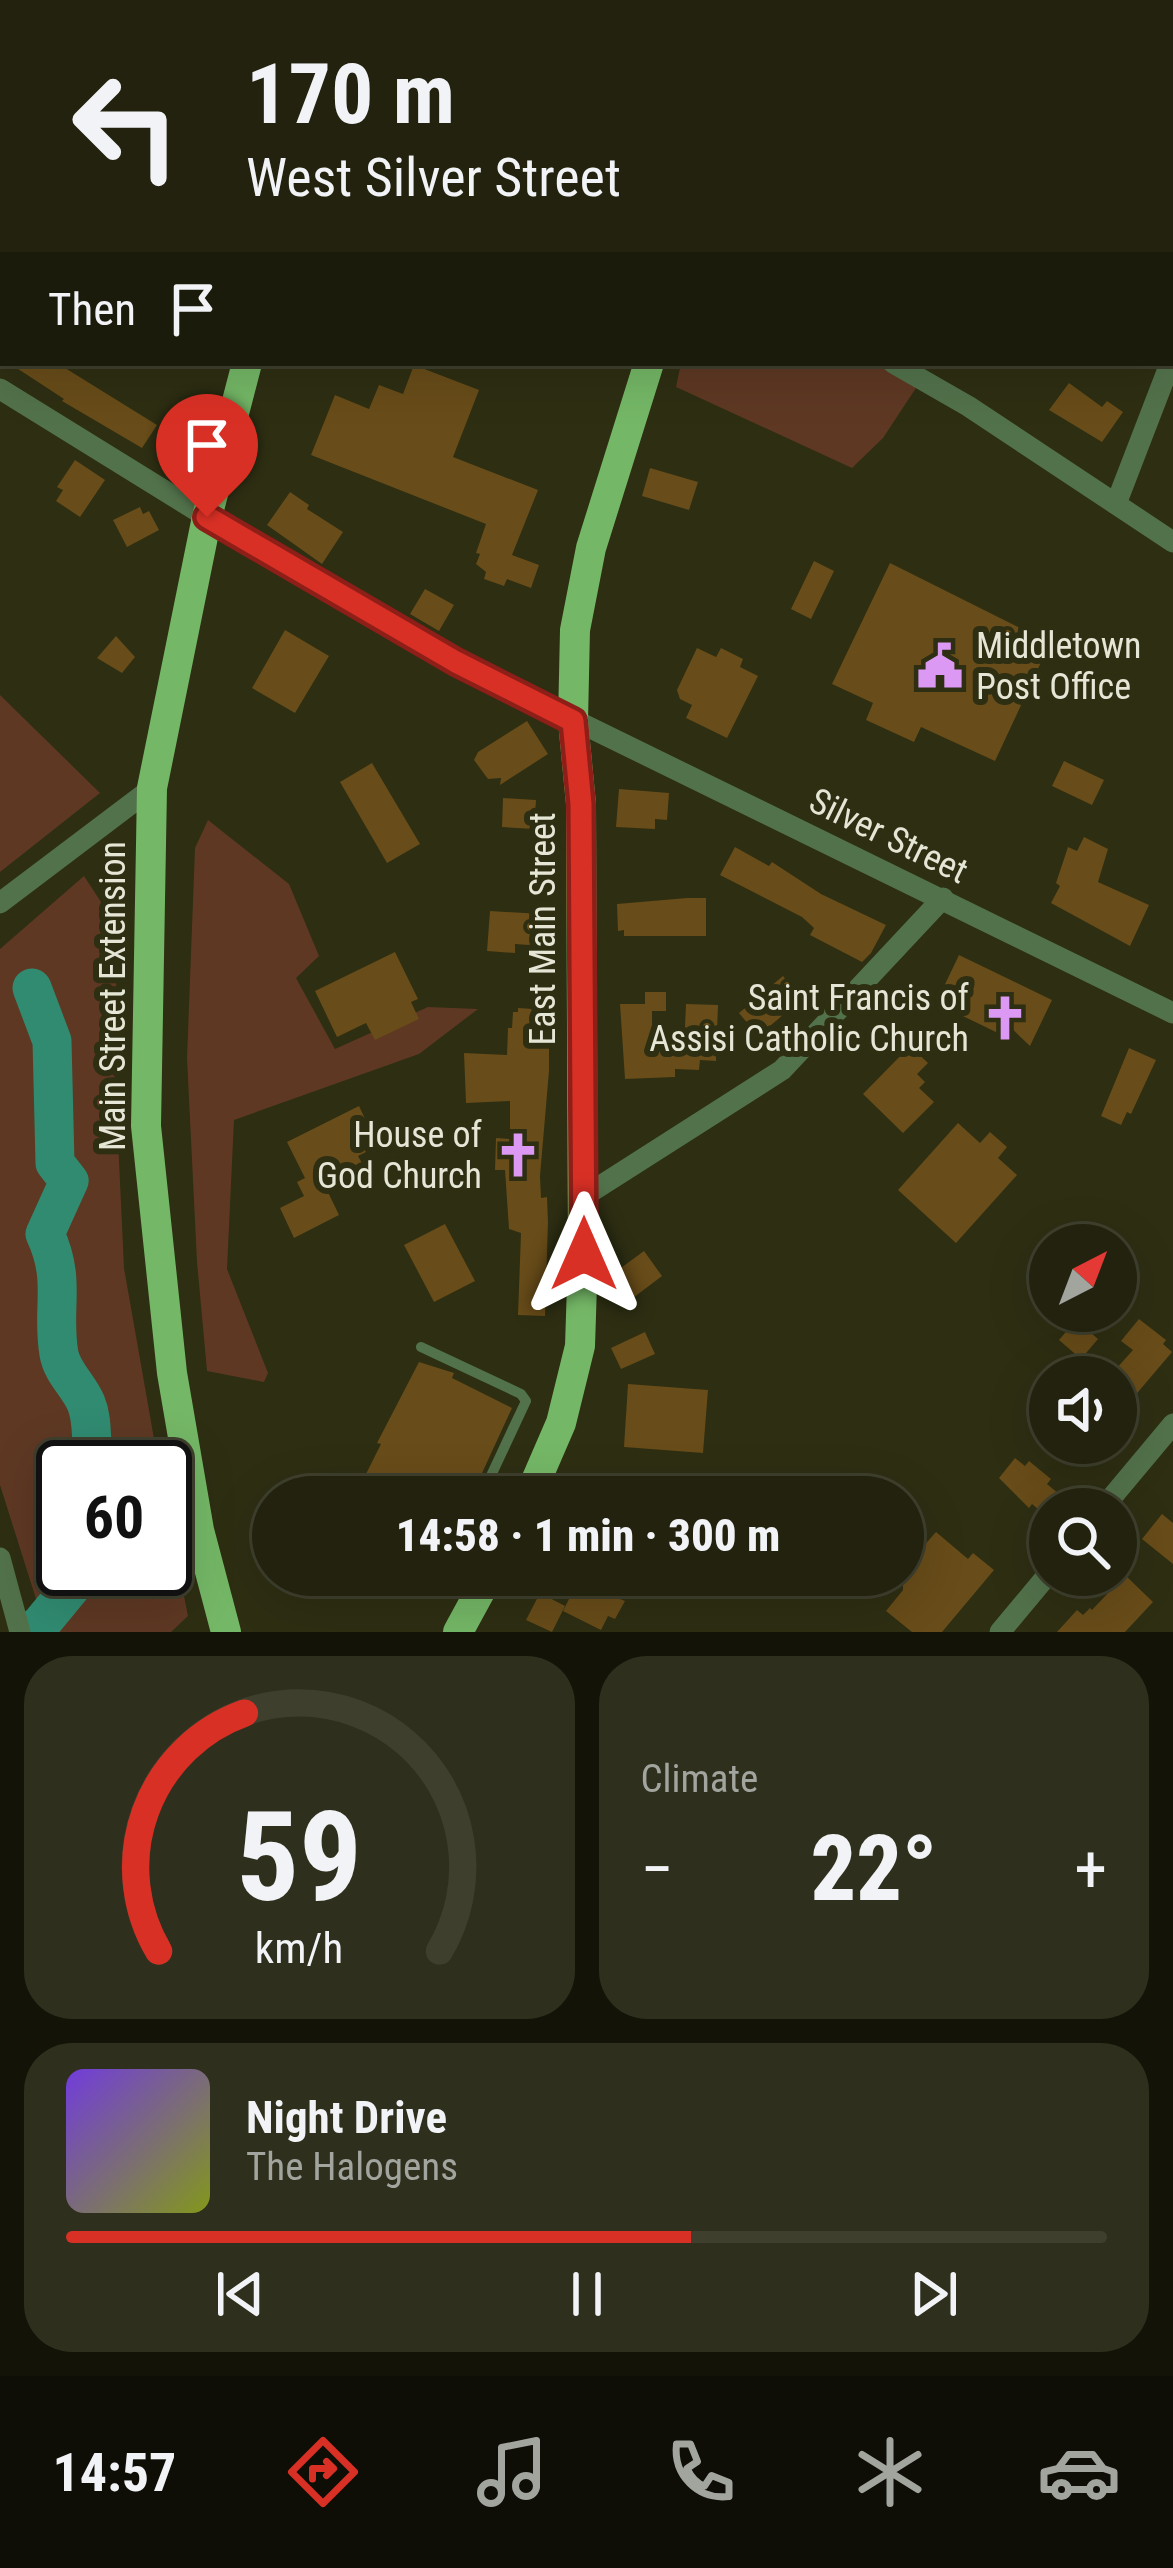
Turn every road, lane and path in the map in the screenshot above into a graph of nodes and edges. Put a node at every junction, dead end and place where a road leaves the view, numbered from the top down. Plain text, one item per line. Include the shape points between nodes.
1 (246, 366) edge
2 (648, 366) edge
3 (898, 366) edge
4 (1169, 366) edge
5 (0, 389) edge
6 (1116, 504) junction
7 (207, 517) junction
8 (1173, 542) edge
9 (573, 721) junction
10 (152, 788) junction
11 (943, 898) junction
12 (0, 904) edge
13 (1173, 1013) edge
14 (583, 1198) junction
15 (421, 1347) dead end
16 (1173, 1424) edge
17 (491, 1476) edge
18 (538, 1476) edge
19 (1120, 1488) edge
20 (0, 1558) edge
21 (478, 1596) edge
22 (1030, 1596) edge
23 (20, 1632) edge
24 (226, 1632) edge
25 (458, 1632) edge
26 (1000, 1632) edge

1 - 7 main road, Main Street Extension
2 - 9 main road, East Main Street via 582,590
3 - 6 street
4 - 6 street
5 - 7 street, Silver Street
6 - 8 street
7 - 9 street, Silver Street
7 - 10 main road, Main Street Extension
9 - 11 street, Silver Street
9 - 14 main road, East Main Street via 581,804
10 - 12 street
10 - 24 main road, Main Street Extension via 146,1126 172,1372
11 - 13 street, Silver Street
11 - 14 street via 782,1070
14 - 18 main road, East Main Street via 580,1346
15 - 17 lane via 526,1401
16 - 19 street
20 - 23 street
21 - 25 main road
22 - 26 street

